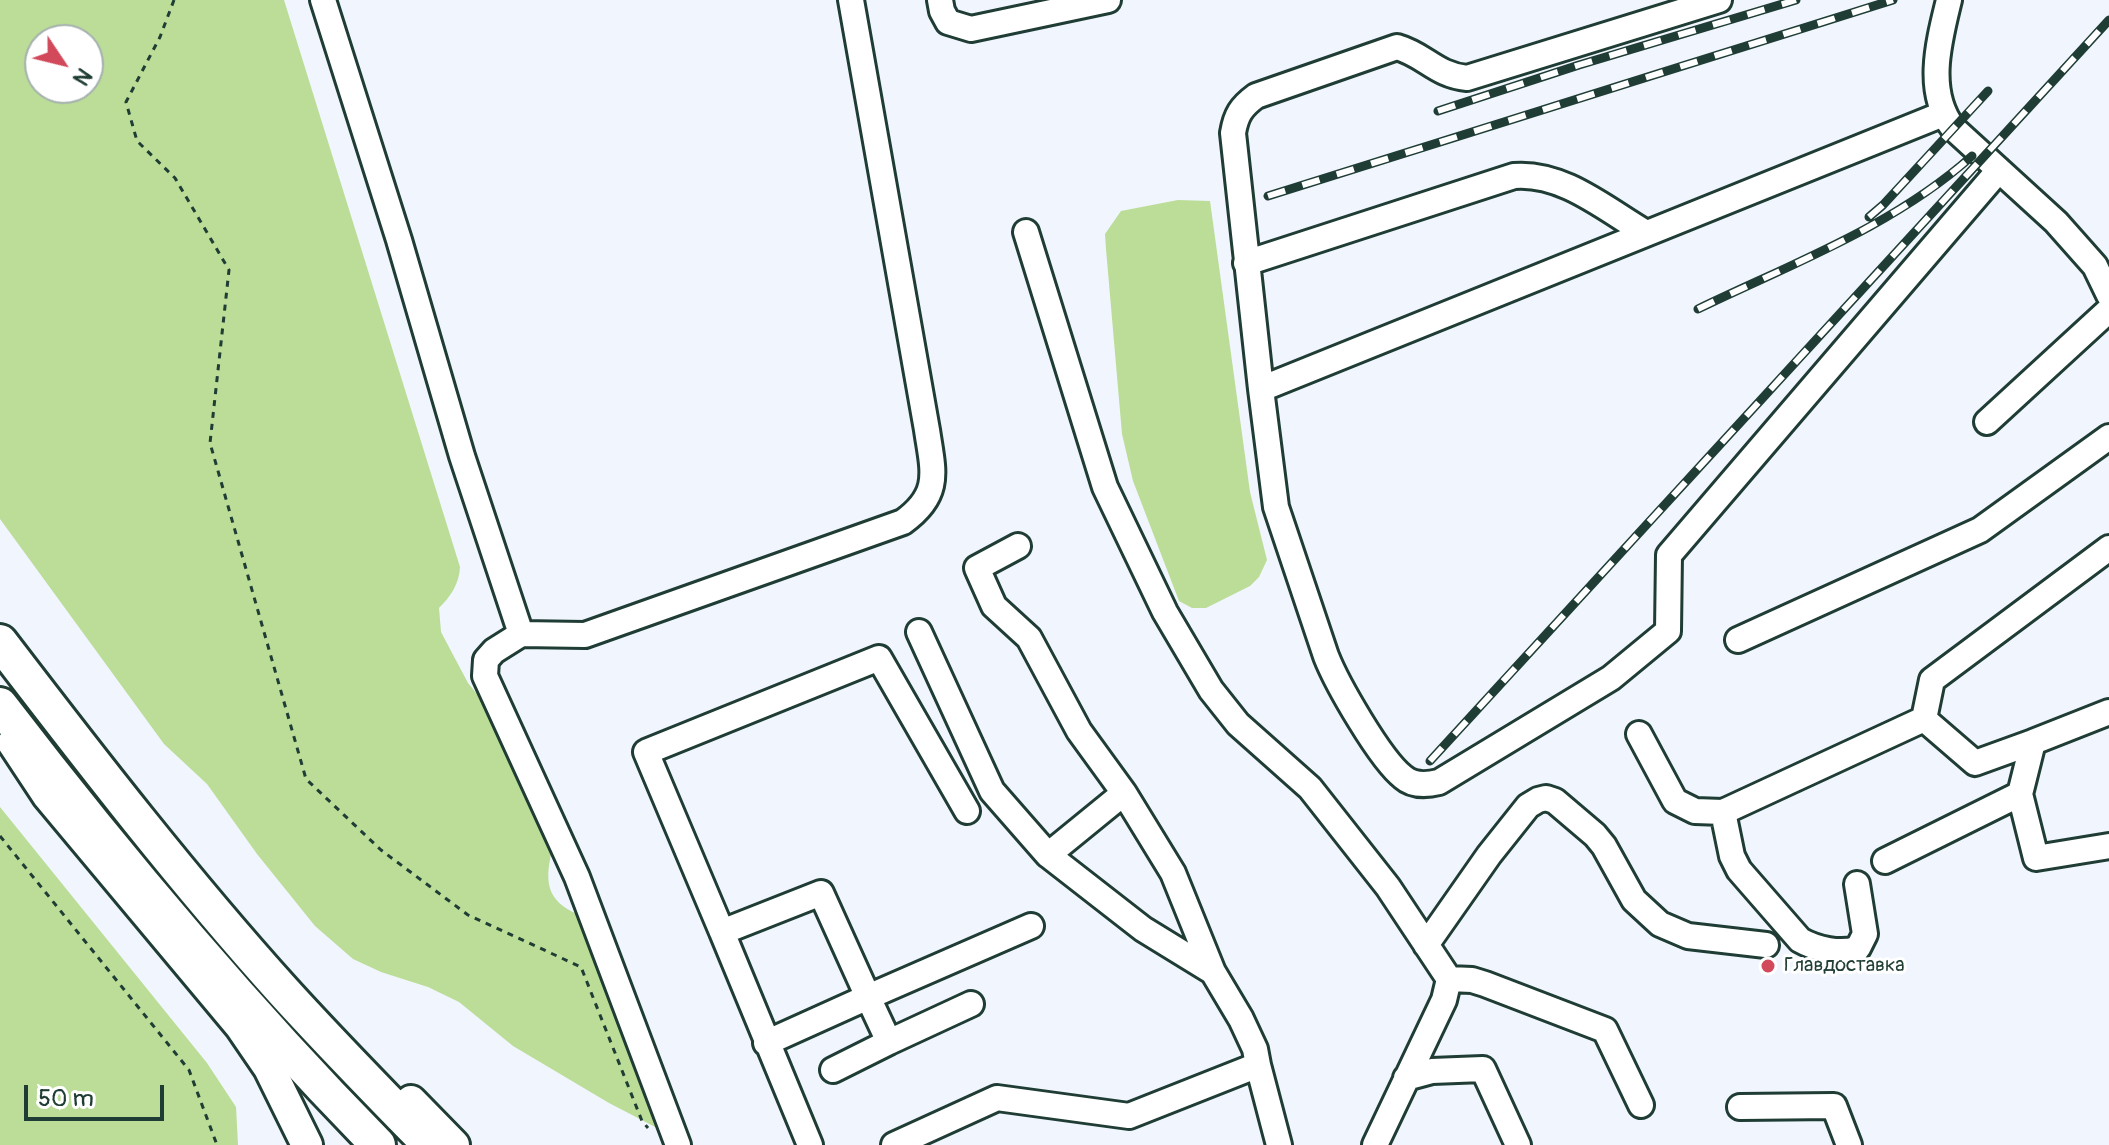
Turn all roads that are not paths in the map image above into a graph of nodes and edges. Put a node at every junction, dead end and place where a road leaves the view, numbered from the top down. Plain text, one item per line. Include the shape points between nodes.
1 (323, 0) edge
2 (851, 0) edge
3 (940, 0) edge
4 (1108, 0) edge
5 (1719, 0) edge
6 (1949, 0) edge
7 (1943, 114) junction
8 (1999, 170) junction
9 (1026, 232) dead end
10 (1646, 233) junction
11 (1246, 263) junction
12 (2109, 295) edge
13 (2109, 310) edge
14 (1261, 389) junction
15 (1987, 422) dead end
16 (2109, 437) edge
17 (1018, 546) dead end
18 (2109, 548) edge
19 (919, 632) dead end
20 (521, 634) junction
21 (1738, 640) dead end
22 (0, 642) edge
23 (0, 705) edge
24 (2109, 712) edge
25 (1924, 719) junction
26 (0, 720) edge
27 (1639, 734) dead end
28 (2033, 742) junction
29 (1124, 793) junction
30 (2020, 794) junction
31 (967, 811) dead end
32 (1723, 812) junction
33 (2109, 846) edge
34 (1048, 855) junction
35 (1885, 861) dead end
36 (1857, 884) dead end
37 (1031, 926) dead end
38 (722, 932) junction
39 (1426, 945) junction
40 (1766, 945) dead end
41 (1213, 972) junction
42 (1449, 979) junction
43 (868, 997) junction
44 (971, 1004) dead end
45 (889, 1042) junction
46 (766, 1043) junction
47 (1258, 1065) junction
48 (833, 1070) dead end
49 (1406, 1078) junction
50 (1641, 1105) dead end
51 (1740, 1107) dead end
52 (307, 1145) edge
53 (378, 1145) edge
54 (430, 1145) edge
55 (454, 1145) edge
56 (678, 1145) edge
57 (810, 1145) edge
58 (894, 1145) edge
59 (1279, 1145) edge
60 (1375, 1145) edge
61 (1518, 1145) edge
62 (1849, 1145) edge

1 - 20 lane
2 - 20 lane via 927,430 934,482 930,492 903,522 585,635
3 - 4 lane via 948,22 971,29
5 - 11 lane via 1467,78 1449,76 1397,47 1256,96 1242,107 1233,133
6 - 7 lane via 1936,67
7 - 8 lane
7 - 10 lane
8 - 12 lane via 2095,266
8 - 14 lane via 1669,555 1668,631 1611,678 1439,782 1420,784 1402,777 1334,675 1276,507
9 - 39 lane via 1105,487 1165,612 1211,690 1238,724 1310,788
10 - 11 lane via 1559,181 1535,174 1514,176
10 - 14 lane
11 - 14 lane
13 - 15 lane
16 - 21 lane via 1980,530
17 - 29 lane via 977,568 994,606 1029,638 1079,731
18 - 25 lane via 1932,680
19 - 34 lane via 992,791
20 - 56 lane via 486,660 485,676 577,877
22 - 54 highway via 189,883
22 - 55 main road via 279,964
23 - 53 highway via 163,910
24 - 28 lane
25 - 28 lane via 1975,763
25 - 32 lane
26 - 52 main road via 48,796 241,1027 269,1068
27 - 32 lane via 1675,801 1695,811
28 - 30 lane
29 - 34 lane
29 - 41 lane via 1173,873
30 - 33 lane via 2036,858
30 - 35 lane
31 - 38 lane via 879,658 646,752
32 - 36 lane via 1739,870 1811,946 1849,952 1858,948 1865,934
34 - 41 lane via 1143,929
37 - 43 lane
38 - 43 lane via 821,893
38 - 46 lane
39 - 40 lane via 1528,806 1546,798 1595,835 1634,900 1660,924 1688,936
39 - 42 lane
41 - 47 lane via 1246,1028
42 - 49 lane
42 - 50 lane via 1485,984 1605,1030
43 - 45 lane
43 - 46 lane
44 - 45 lane
45 - 48 lane
46 - 57 lane
47 - 58 lane via 1129,1116 997,1098
47 - 59 lane
49 - 60 lane
49 - 61 lane via 1483,1069
51 - 62 lane via 1834,1106

